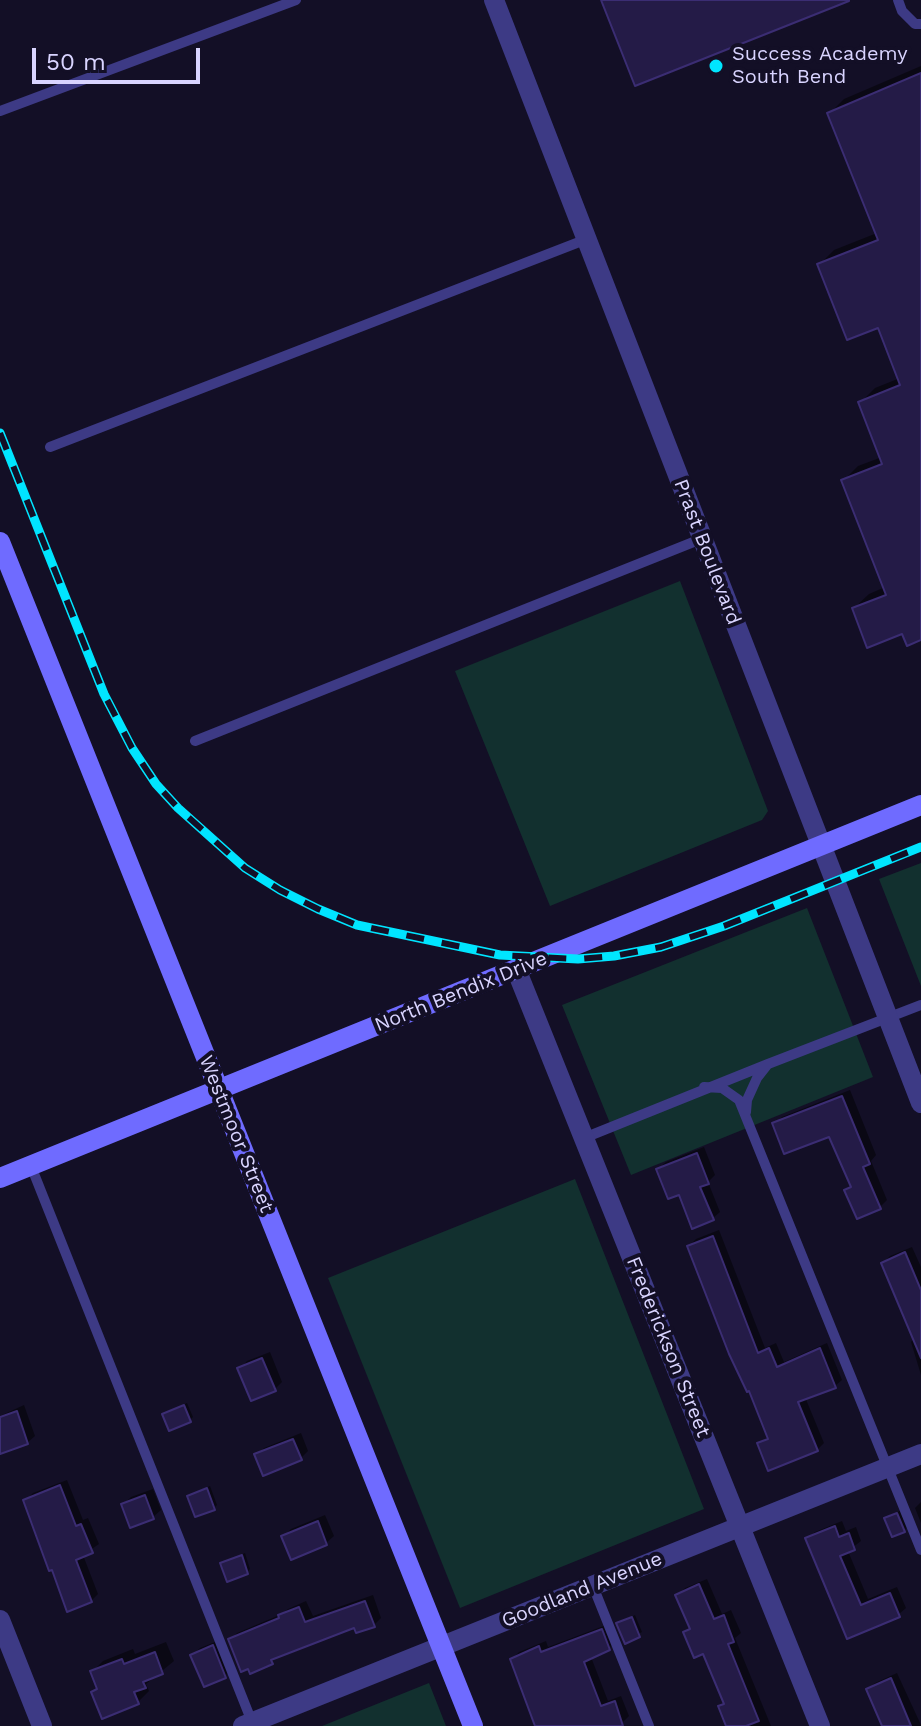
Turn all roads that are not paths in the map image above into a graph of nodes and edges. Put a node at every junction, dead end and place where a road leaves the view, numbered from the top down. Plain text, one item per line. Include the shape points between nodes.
1 (296, 0) edge
2 (494, 0) edge
3 (898, 0) edge
4 (921, 24) edge
5 (0, 111) edge
6 (587, 239) junction
7 (50, 447) dead end
8 (701, 539) junction
9 (0, 542) edge
10 (195, 741) dead end
11 (921, 805) edge
12 (820, 845) junction
13 (516, 969) junction
14 (921, 1005) edge
15 (888, 1018) junction
16 (768, 1064) junction
17 (704, 1087) junction
18 (219, 1091) junction
19 (921, 1103) edge
20 (746, 1117) junction
21 (584, 1138) junction
22 (31, 1166) junction
23 (0, 1178) edge
24 (921, 1454) edge
25 (886, 1468) junction
26 (740, 1526) junction
27 (921, 1550) edge
28 (593, 1586) junction
29 (0, 1620) edge
30 (441, 1647) junction
31 (247, 1724) edge
32 (42, 1726) edge
33 (473, 1726) edge
34 (649, 1726) edge
35 (820, 1726) edge

1 - 5 lane
2 - 6 street, Prast Boulevard
3 - 4 lane via 902,11
6 - 7 lane
6 - 8 street, Prast Boulevard
8 - 10 lane
8 - 12 street, Prast Boulevard
9 - 18 street, Westmoor Street
11 - 12 street, North Bendix Drive
12 - 13 street, North Bendix Drive
12 - 15 street, Prast Boulevard
13 - 18 street, North Bendix Drive
13 - 21 street, Frederickson Street
14 - 15 lane
15 - 16 lane
15 - 19 street, Prast Boulevard
16 - 17 lane
16 - 20 lane via 747,1100
17 - 20 lane via 728,1091
17 - 21 lane
18 - 22 street, North Bendix Drive
18 - 30 street, Westmoor Street
20 - 25 lane
21 - 26 street, Frederickson Street
22 - 23 street, North Bendix Drive
22 - 31 lane
24 - 25 street, Goodland Avenue
25 - 26 street, Goodland Avenue
25 - 27 lane
26 - 28 street, Goodland Avenue
26 - 35 street, Frederickson Street
28 - 30 street, Goodland Avenue
28 - 34 lane
29 - 32 street
30 - 31 street, Goodland Avenue
30 - 33 street, Westmoor Street

